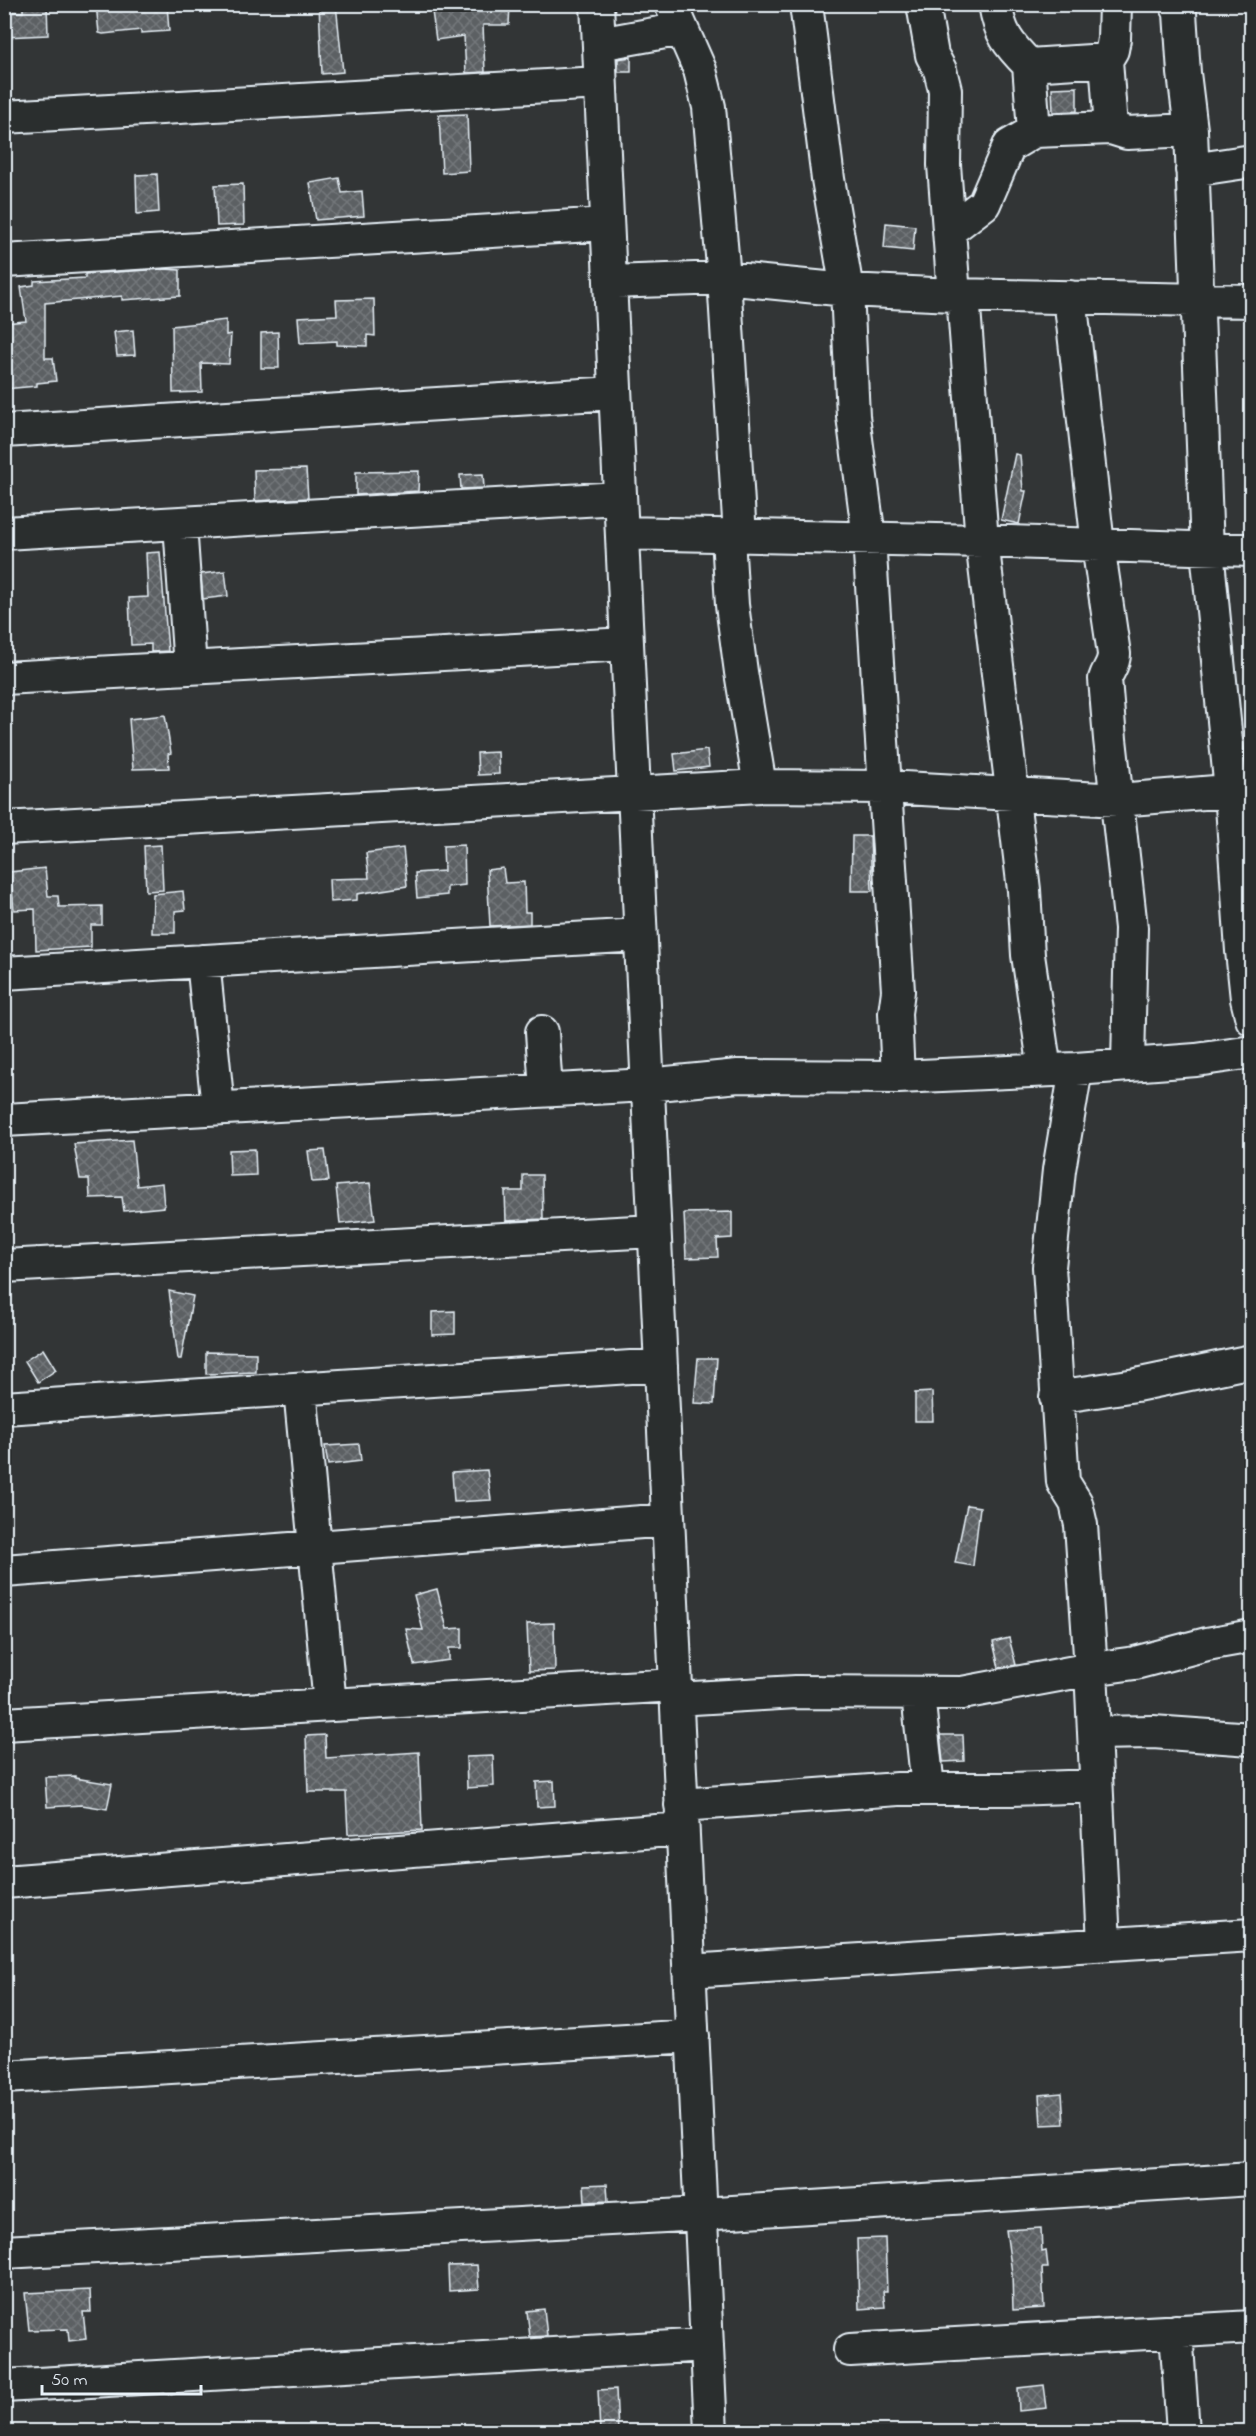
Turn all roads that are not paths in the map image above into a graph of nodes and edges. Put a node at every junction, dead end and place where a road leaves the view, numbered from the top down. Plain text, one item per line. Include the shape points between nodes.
1 (597, 4) edge
2 (806, 4) edge
3 (923, 4) edge
4 (995, 4) edge
5 (1115, 4) edge
6 (1176, 4) edge
7 (677, 17) edge
8 (599, 44) junction
9 (1106, 60) junction
10 (1029, 65) junction
11 (600, 83) junction
12 (4, 117) edge
13 (1111, 128) junction
14 (1191, 130) junction
15 (1034, 131) junction
16 (1251, 161) edge
17 (1192, 170) junction
18 (607, 224) junction
19 (950, 230) junction
20 (4, 261) edge
21 (724, 278) junction
22 (610, 282) junction
23 (846, 290) junction
24 (958, 295) junction
25 (1070, 297) junction
26 (1196, 299) junction
27 (1251, 301) edge
28 (615, 393) junction
29 (4, 431) edge
30 (620, 498) junction
31 (180, 524) junction
32 (4, 533) edge
33 (622, 533) junction
34 (734, 536) junction
35 (869, 538) junction
36 (982, 541) junction
37 (1098, 545) junction
38 (1208, 550) junction
39 (1251, 550) edge
40 (627, 644) junction
41 (190, 668) junction
42 (4, 678) edge
43 (760, 786) junction
44 (886, 787) junction
45 (1241, 790) edge
46 (634, 792) junction
47 (1013, 795) junction
48 (1118, 800) junction
49 (4, 828) edge
50 (640, 935) junction
51 (203, 961) junction
52 (4, 973) edge
53 (1251, 1019) edge
54 (542, 1032) dead end
55 (1251, 1052) edge
56 (1128, 1064) junction
57 (1076, 1069) junction
58 (1045, 1070) junction
59 (898, 1077) junction
60 (648, 1085) junction
61 (546, 1090) junction
62 (218, 1108) junction
63 (4, 1120) edge
64 (654, 1231) junction
65 (4, 1266) edge
66 (1251, 1361) edge
67 (661, 1365) junction
68 (300, 1389) junction
69 (1056, 1397) junction
70 (4, 1408) edge
71 (668, 1520) junction
72 (315, 1547) junction
73 (4, 1571) edge
74 (1251, 1636) edge
75 (1091, 1669) junction
76 (676, 1692) junction
77 (918, 1694) junction
78 (330, 1705) junction
79 (4, 1724) edge
80 (1094, 1733) junction
81 (1251, 1738) edge
82 (1095, 1786) junction
83 (928, 1788) junction
84 (682, 1817) junction
85 (4, 1882) edge
86 (1251, 1935) edge
87 (1104, 1944) junction
88 (689, 1971) junction
89 (693, 2036) junction
90 (4, 2077) edge
91 (1251, 2179) edge
92 (701, 2214) junction
93 (4, 2252) edge
94 (1251, 2327) edge
95 (1176, 2331) junction
96 (707, 2345) junction
97 (850, 2350) dead end
98 (4, 2386) edge
99 (711, 2432) edge
100 (1184, 2432) edge

1 - 8 street
2 - 23 street
3 - 19 street via 932,55 945,90 944,165
4 - 10 street via 1000,30
5 - 9 street via 1114,39
6 - 14 street
7 - 8 street
7 - 21 street via 700,70 709,107
8 - 11 street
9 - 10 street
9 - 13 street
10 - 15 street
11 - 12 street
11 - 18 street
13 - 14 street via 1127,133
13 - 15 street
14 - 17 street
15 - 19 street via 1009,146 984,204
16 - 17 street
17 - 26 street
18 - 20 street
18 - 22 street
19 - 24 street
21 - 22 street
21 - 23 street
21 - 34 street
22 - 28 street
23 - 24 street
23 - 35 street via 853,416
24 - 25 street
24 - 36 street
25 - 26 street
25 - 37 street
26 - 27 street
26 - 38 street
28 - 29 street
28 - 30 street
30 - 31 street
30 - 33 street
31 - 32 street
31 - 41 street
33 - 34 street
33 - 40 street
34 - 35 street
34 - 43 street via 732,605
35 - 36 street
35 - 44 street
36 - 37 street
36 - 47 street
37 - 38 street
37 - 48 street via 1114,654 1105,679
38 - 39 street
38 - 45 street
40 - 41 street
40 - 46 street
41 - 42 street
43 - 44 street
43 - 46 street
44 - 47 street
44 - 59 street via 898,991
45 - 48 street
45 - 53 street via 1242,951
46 - 49 street
46 - 50 street
47 - 48 street
47 - 58 street via 1028,955
48 - 56 street via 1131,928
50 - 51 street
50 - 60 street
51 - 52 street
51 - 62 street
54 - 61 street
55 - 56 street
56 - 57 street
57 - 58 street
57 - 69 street via 1059,1170 1049,1268
58 - 59 street
59 - 60 street via 738,1076
60 - 61 street
60 - 64 street
61 - 62 street
62 - 63 street
64 - 65 street
64 - 67 street
66 - 69 street
67 - 68 street
67 - 71 street
68 - 70 street
68 - 72 street
69 - 75 street via 1064,1482 1076,1503 1081,1526
71 - 72 street
71 - 76 street
72 - 73 street
72 - 78 street
74 - 75 street via 1135,1663
75 - 77 street via 962,1693
75 - 80 street
76 - 77 street
76 - 78 street
76 - 84 street
77 - 83 street
78 - 79 street
80 - 81 street
80 - 82 street
82 - 83 street
82 - 87 street
83 - 84 street
84 - 85 street
84 - 88 street
86 - 87 street
87 - 88 street
88 - 89 street
89 - 90 street
89 - 92 street
91 - 92 street
92 - 93 street
92 - 96 street
94 - 95 street
95 - 97 street
95 - 100 street
96 - 98 street
96 - 99 street

